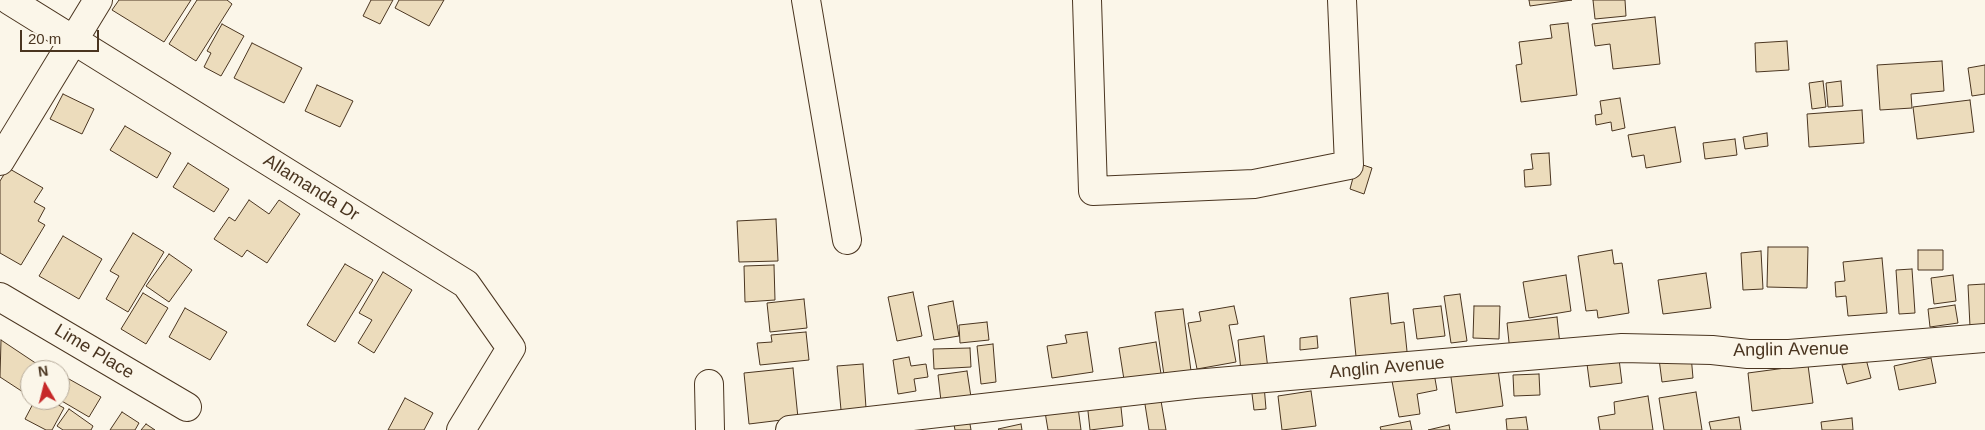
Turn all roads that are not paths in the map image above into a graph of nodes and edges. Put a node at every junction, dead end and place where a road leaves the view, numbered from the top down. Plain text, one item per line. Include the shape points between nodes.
1 (8, 0) edge
2 (98, 0) edge
3 (806, 0) edge
4 (1087, 0) edge
5 (1342, 0) edge
6 (74, 41) junction
7 (0, 161) edge
8 (847, 240) dead end
9 (0, 297) edge
10 (1985, 338) edge
11 (709, 384) dead end
12 (187, 407) dead end
13 (461, 430) edge
14 (710, 430) edge
15 (790, 430) edge

1 - 6 street, Allamanda Dr
2 - 6 street
3 - 8 street
4 - 5 street via 1092,191 1254,184 1349,165
6 - 7 street
6 - 13 street, Allamanda Dr via 466,284 511,348
9 - 12 street, Lime Place
10 - 15 street, Anglin Avenue via 1789,354 1622,348 1194,384
11 - 14 street

